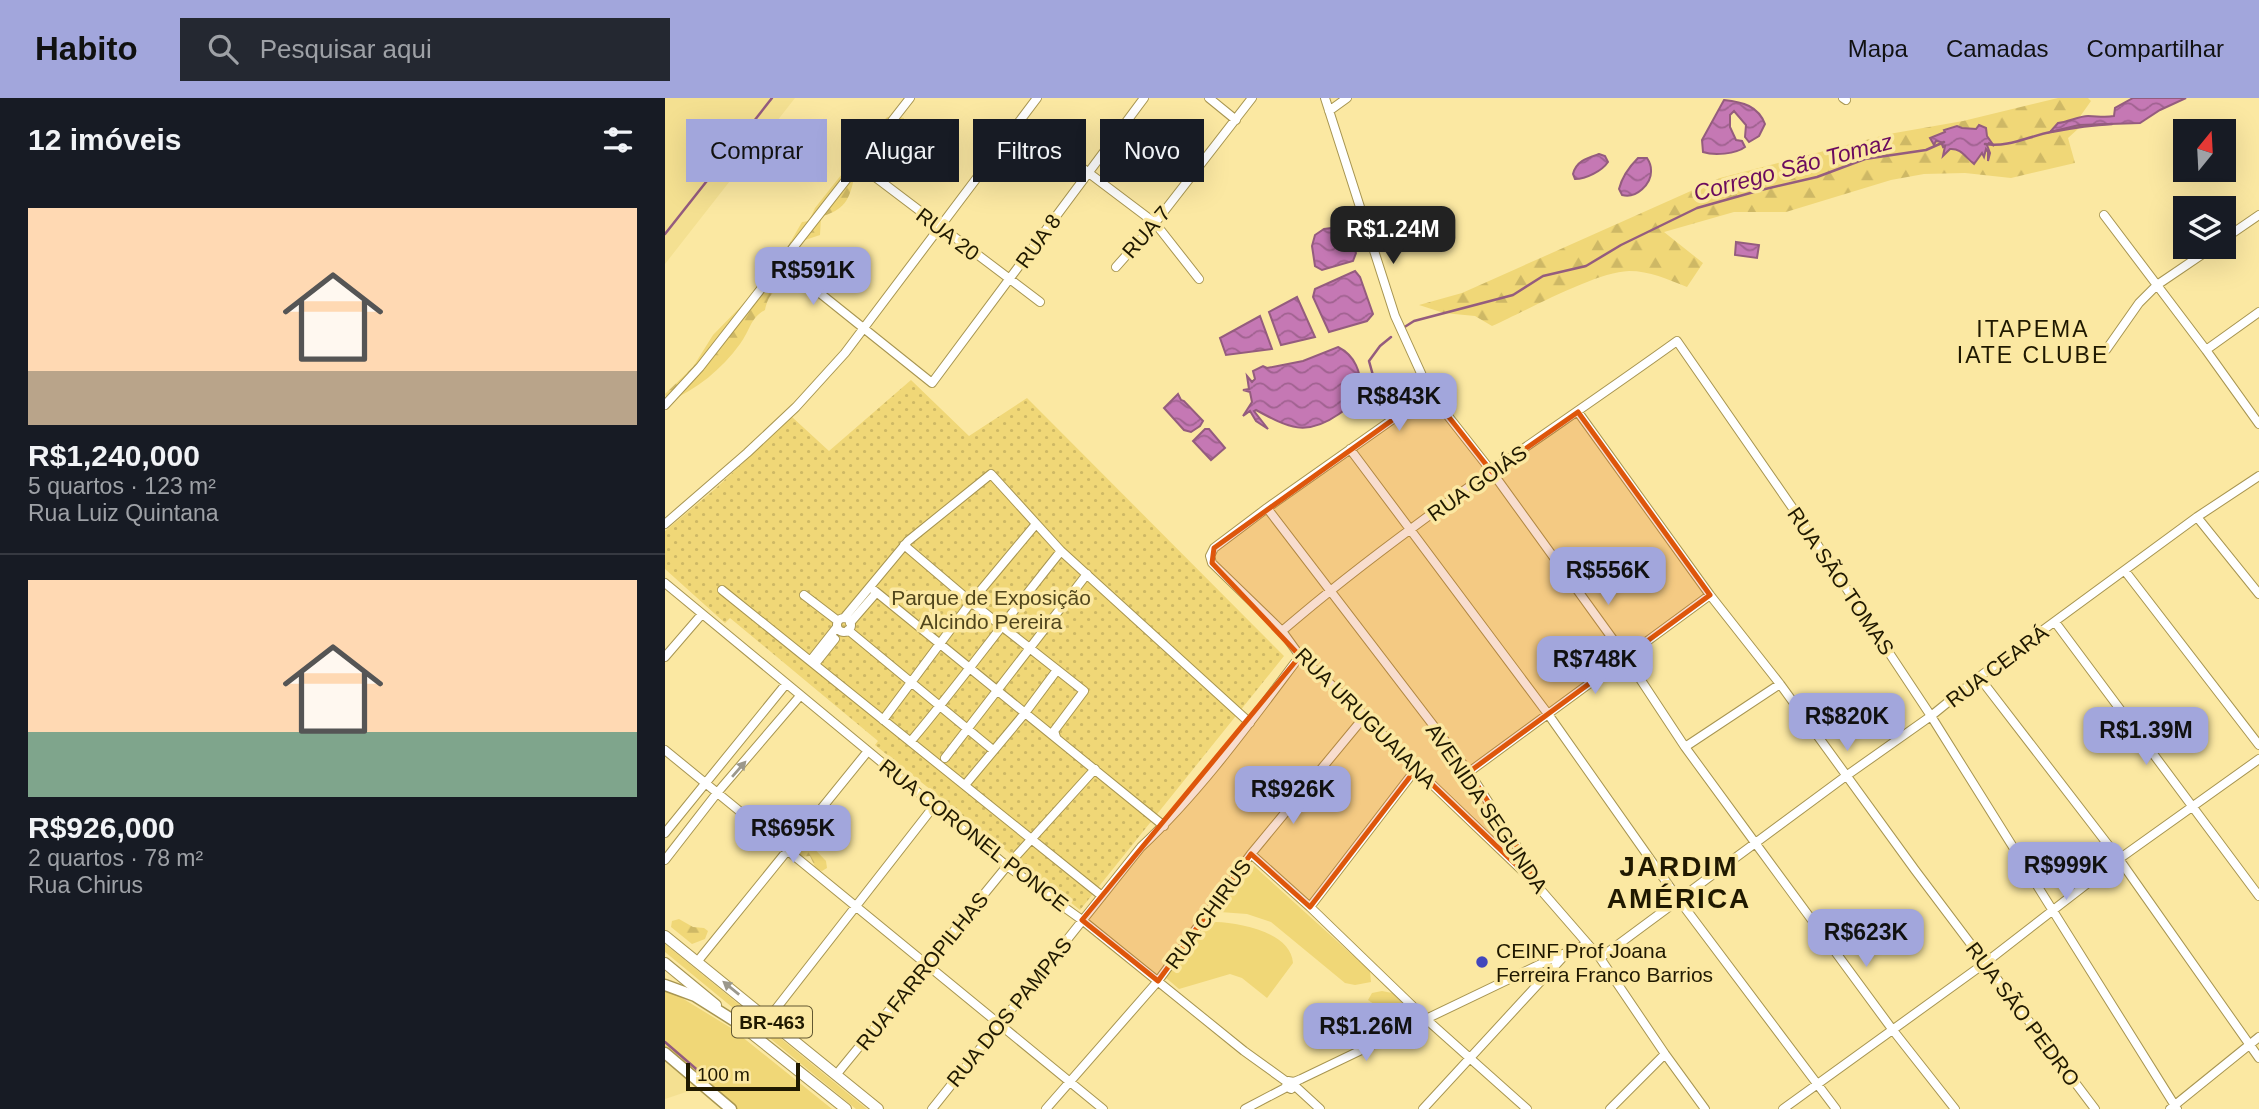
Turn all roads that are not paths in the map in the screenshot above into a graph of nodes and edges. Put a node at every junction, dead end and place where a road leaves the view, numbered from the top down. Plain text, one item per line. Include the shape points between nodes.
1 (910, 98) edge
2 (1037, 98) edge
3 (1144, 98) edge
4 (1209, 98) edge
5 (1252, 98) edge
6 (1325, 98) edge
7 (1347, 98) edge
8 (1329, 111) junction
9 (893, 119) edge
10 (1021, 119) edge
11 (1236, 120) junction
12 (1086, 170) edge
13 (1089, 172) junction
14 (844, 182) edge
15 (881, 182) edge
16 (975, 182) edge
17 (2104, 215) dead end
18 (2259, 215) edge
19 (1155, 223) junction
20 (940, 229) junction
21 (2236, 231) edge
22 (2195, 259) edge
23 (781, 262) junction
24 (1116, 267) dead end
25 (1199, 279) dead end
26 (1009, 280) junction
27 (2157, 285) junction
28 (1040, 302) dead end
29 (2259, 312) edge
30 (864, 329) junction
31 (1677, 341) joint
32 (2206, 350) junction
33 (2106, 351) dead end
34 (1430, 393) junction
35 (665, 405) edge
36 (1578, 412) junction
37 (2256, 414) edge
38 (2259, 425) edge
39 (1350, 449) junction
40 (1492, 472) junction
41 (2259, 476) edge
42 (1267, 508) junction
43 (2197, 517) junction
44 (665, 524) edge
45 (1036, 524) junction
46 (1411, 529) junction
47 (904, 545) junction
48 (1061, 551) junction
49 (2125, 571) junction
50 (1087, 574) junction
51 (665, 583) edge
52 (722, 590) dead end
53 (873, 590) junction
54 (1329, 590) junction
55 (804, 594) dead end
56 (2259, 594) edge
57 (1710, 595) junction
58 (971, 602) junction
59 (702, 614) junction
60 (2055, 622) junction
61 (843, 625) junction
62 (1000, 625) junction
63 (1282, 631) junction
64 (941, 644) junction
65 (1029, 648) junction
66 (1300, 656) junction
67 (1625, 656) junction
68 (665, 657) edge
69 (813, 662) junction
70 (969, 669) junction
71 (1057, 670) junction
72 (1979, 677) junction
73 (912, 683) junction
74 (786, 684) junction
75 (1780, 684) junction
76 (996, 691) junction
77 (800, 696) junction
78 (941, 705) junction
79 (1025, 713) junction
80 (1548, 714) junction
81 (1366, 716) junction
82 (1931, 716) junction
83 (883, 720) junction
84 (1249, 723) junction
85 (968, 727) junction
86 (1056, 737) junction
87 (911, 741) junction
88 (2259, 745) edge
89 (1685, 747) junction
90 (665, 750) edge
91 (993, 750) junction
92 (868, 751) junction
93 (944, 758) dead end
94 (2259, 759) edge
95 (1095, 769) junction
96 (1416, 769) junction
97 (1469, 772) junction
98 (1846, 776) junction
99 (706, 784) junction
100 (965, 785) junction
101 (717, 793) junction
102 (934, 806) junction
103 (2194, 807) junction
104 (1164, 826) junction
105 (665, 833) edge
106 (1030, 839) junction
107 (1756, 844) junction
108 (786, 850) junction
109 (1251, 854) junction
110 (2119, 859) junction
111 (665, 860) edge
112 (1007, 866) junction
113 (1533, 881) junction
114 (1102, 896) junction
115 (2259, 896) edge
116 (1679, 900) junction
117 (857, 907) junction
118 (1310, 907) junction
119 (2054, 911) junction
120 (1082, 920) junction
121 (665, 936) edge
122 (1588, 944) junction
123 (1565, 954) junction
124 (1600, 958) junction
125 (697, 962) junction
126 (665, 963) edge
127 (1985, 963) junction
128 (927, 965) junction
129 (1159, 981) junction
130 (665, 985) edge
131 (768, 1019) junction
132 (1426, 1019) junction
133 (999, 1024) junction
134 (741, 1025) junction
135 (1892, 1029) junction
136 (2259, 1037) edge
137 (2248, 1044) junction
138 (665, 1053) edge
139 (1665, 1054) junction
140 (1471, 1058) junction
141 (2259, 1058) edge
142 (837, 1075) junction
143 (1069, 1081) junction
144 (1817, 1083) junction
145 (1291, 1084) junction
146 (2174, 1108) edge
147 (731, 1109) edge
148 (846, 1109) edge
149 (878, 1109) edge
150 (932, 1109) edge
151 (1046, 1109) edge
152 (1103, 1109) edge
153 (1245, 1109) edge
154 (1320, 1109) edge
155 (1423, 1109) edge
156 (1527, 1109) edge
157 (1610, 1109) edge
158 (1705, 1109) edge
159 (1783, 1109) edge
160 (1836, 1109) edge
161 (1955, 1109) edge
162 (2095, 1109) edge

1 - 9 street
2 - 10 street
3 - 13 street, RUA 8
4 - 11 street
5 - 11 street, RUA 7
6 - 8 street
7 - 8 street
8 - 34 street via 1395,316
11 - 19 street, RUA 7
12 - 13 street
13 - 19 street
13 - 26 street, RUA 8
14 - 23 street
15 - 20 street, RUA 20
16 - 20 street
17 - 27 street
18 - 21 street
19 - 24 street, RUA 7
19 - 25 street
20 - 26 street, RUA 20
20 - 30 street
22 - 27 street
23 - 30 street
23 - 35 street
26 - 28 street, RUA 20
26 - 30 street, RUA 8 via 932,383
27 - 32 street
27 - 33 street
29 - 32 street
30 - 44 street via 796,407
31 - 36 street, RUA GOIÁS
31 - 82 street, RUA SÃO TOMAS
32 - 37 street
34 - 39 street
34 - 40 street
36 - 40 street, RUA GOIÁS
36 - 57 street, RUA SÃO PEDRO
37 - 38 street
39 - 42 street
39 - 46 street
40 - 46 street, RUA GOIÁS
40 - 67 street
41 - 43 street, RUA CEARÁ
42 - 54 street, AVENIDA SEGUNDA
42 - 63 street, RUA URUGUAIANA via 1214,548 1210,556
43 - 49 street, RUA CEARÁ
43 - 56 street
45 - 47 street via 991,474
45 - 48 street
45 - 58 street
46 - 54 street, RUA GOIÁS
46 - 80 street
47 - 53 street
47 - 58 street
48 - 50 street
48 - 62 street
49 - 60 street, RUA CEARÁ
49 - 88 street
50 - 65 street
50 - 84 street
51 - 59 street, RUA CORONEL PONCE
52 - 69 street
53 - 61 street
53 - 64 street
54 - 63 street, RUA GOIÁS
54 - 97 street, AVENIDA SEGUNDA
55 - 61 street
57 - 67 street
57 - 75 street, RUA SÃO PEDRO
58 - 62 street
58 - 64 street
59 - 68 street
59 - 74 street, RUA CORONEL PONCE
60 - 72 street, RUA CEARÁ
60 - 103 street
61 - 69 street
61 - 73 street
62 - 65 street
62 - 70 street
63 - 66 street, RUA URUGUAIANA
64 - 70 street
64 - 73 street
65 - 71 street
65 - 76 street
66 - 81 street, RUA URUGUAIANA
66 - 84 street, RUA DOS PAMPAS
67 - 80 street
67 - 89 street
69 - 83 street
70 - 76 street
70 - 78 street
71 - 79 street
71 - 86 street via 1083,691 1054,731
72 - 82 street, RUA CEARÁ
72 - 110 street
73 - 78 street
73 - 83 street
74 - 77 street, RUA CORONEL PONCE
74 - 99 street
75 - 89 street
75 - 98 street, RUA SÃO PEDRO
76 - 79 street
76 - 85 street
77 - 92 street, RUA CORONEL PONCE
101 -> 77 street
78 - 85 street
78 - 87 street
79 - 86 street
79 - 91 street
80 - 97 street
80 - 116 street
81 - 96 street, RUA URUGUAIANA
81 - 109 street, RUA CHIRUS
82 - 98 street, RUA CEARÁ
82 - 119 street, RUA SÃO TOMAS
83 - 87 street
84 - 104 street, RUA DOS PAMPAS
85 - 91 street
85 - 93 street
86 - 95 street
87 - 100 street
89 - 107 street
90 - 99 street
91 - 100 street
92 - 102 street, RUA CORONEL PONCE
92 - 108 street
94 - 103 street
95 - 104 street
95 - 106 street, RUA FARROPILHAS
96 - 113 street, RUA URUGUAIANA
96 - 118 street
97 - 113 street, AVENIDA SEGUNDA via 1529,865
98 - 107 street, RUA CEARÁ
98 - 127 street, RUA SÃO PEDRO
99 - 101 street
99 - 105 street
100 - 106 street
101 - 108 street
101 - 111 street
102 - 112 street, RUA CORONEL PONCE
102 - 117 street
103 - 110 street
103 - 115 street
104 - 114 street, RUA DOS PAMPAS
106 - 112 street, RUA FARROPILHAS
106 - 114 street
107 - 116 street, RUA CEARÁ
107 - 135 street
108 - 117 street
108 - 125 street
109 - 118 street
109 - 129 street, RUA CHIRUS
110 - 119 street
110 - 137 street
112 - 120 street, RUA CORONEL PONCE
112 - 128 street, RUA FARROPILHAS
113 - 122 street, AVENIDA SEGUNDA
114 - 120 street, RUA DOS PAMPAS
116 - 124 street, RUA CEARÁ
116 - 144 street
117 - 128 street
117 - 131 street
118 - 132 street
119 - 127 street
119 - 146 street, RUA SÃO TOMAS
120 - 129 street, RUA CORONEL PONCE
120 - 133 street, RUA DOS PAMPAS
121 - 125 main road, BR-463
122 - 123 street
122 - 124 street, AVENIDA SEGUNDA
123 - 132 street
123 - 140 street
124 - 139 street, AVENIDA SEGUNDA
131 -> 125 main road, BR-463
126 - 134 main road, BR-463
127 - 135 street
127 - 162 street, RUA SÃO PEDRO
128 - 133 street
128 - 142 street, RUA FARROPILHAS
129 - 143 street, RUA CHIRUS
129 - 145 street, RUA CORONEL PONCE
130 - 134 highway via 695,996
131 - 142 main road, BR-463
132 - 140 street
132 - 145 street
133 - 143 street
133 - 150 street, RUA DOS PAMPAS
134 - 148 main road, BR-463
135 - 144 street
135 - 161 street
136 - 137 street
137 - 141 street
137 - 146 street
138 - 147 highway
139 - 157 street
139 - 158 street, AVENIDA SEGUNDA
140 - 155 street
140 - 156 street
142 - 149 main road, BR-463
143 - 151 street, RUA CHIRUS
143 - 152 street
144 - 159 street
144 - 160 street
145 - 153 street
145 - 154 street, RUA CORONEL PONCE

